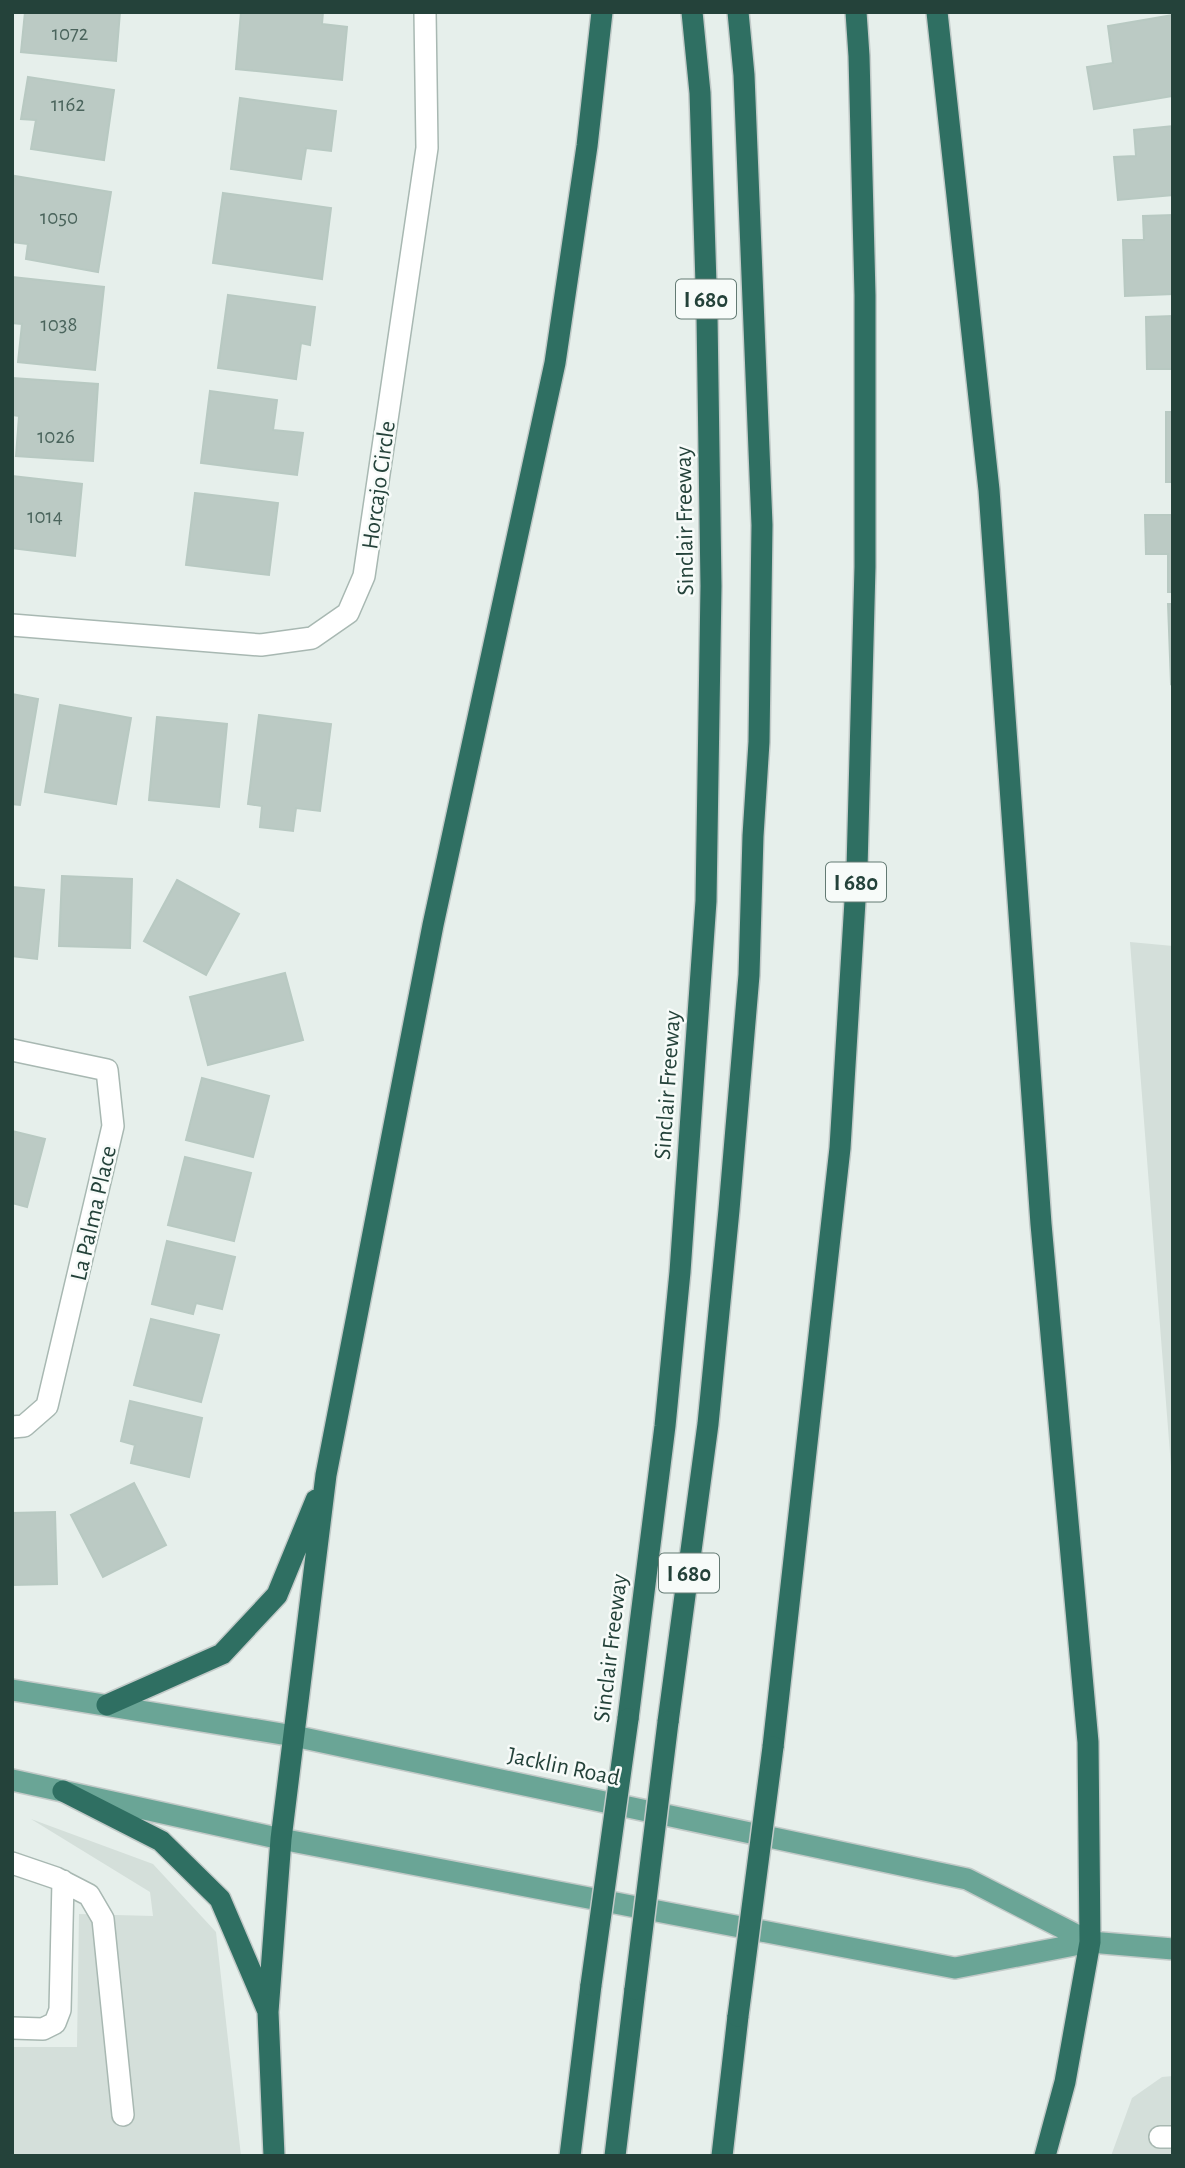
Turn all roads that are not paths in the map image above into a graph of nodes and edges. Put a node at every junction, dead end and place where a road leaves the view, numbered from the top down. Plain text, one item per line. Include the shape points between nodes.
1 (425, 12) edge
2 (603, 12) edge
3 (692, 12) edge
4 (738, 12) edge
5 (856, 12) edge
6 (937, 12) edge
7 (12, 625) edge
8 (12, 1050) edge
9 (12, 1427) edge
10 (326, 1475) junction
11 (12, 1690) edge
12 (107, 1705) junction
13 (294, 1736) junction
14 (12, 1780) edge
15 (63, 1791) junction
16 (281, 1839) junction
17 (12, 1863) edge
18 (63, 1881) junction
19 (1090, 1942) junction
20 (1173, 1949) edge
21 (268, 2012) junction
22 (12, 2028) edge
23 (123, 2115) dead end
24 (274, 2156) edge
25 (570, 2156) edge
26 (614, 2156) edge
27 (722, 2156) edge
28 (1045, 2156) edge

1 - 7 street, Horcajo Circle via 427,148 364,576 348,613 312,638 261,645
2 - 10 highway via 555,363 433,925
3 - 25 highway, Sinclair Freeway / I 680, bridge via 705,260 711,559 706,901 663,1440
4 - 26 highway, I 680, bridge via 762,525 749,975 708,1424
5 - 27 highway, I 680, bridge via 865,295 864,567 857,868 840,1148
6 - 19 highway via 989,490 1041,1224 1088,1742
8 - 9 street, La Palma Place via 107,1070 113,1126 47,1406 24,1426
10 - 12 highway via 277,1595 222,1654
10 - 13 highway
11 - 12 main road, Jacklin Road
12 - 13 main road, Jacklin Road
13 - 16 highway
13 - 19 main road, Jacklin Road via 967,1879
14 - 15 main road, Jacklin Road
15 - 16 main road, Jacklin Road
15 - 21 highway via 161,1841 220,1899
16 - 19 main road, Jacklin Road via 955,1968
16 - 21 highway
17 - 18 street
18 - 22 street via 60,2010 55,2023 43,2029
18 - 23 street via 89,1895 103,1919
19 - 20 main road, Jacklin Road
19 - 28 highway via 1065,2082
21 - 24 highway

